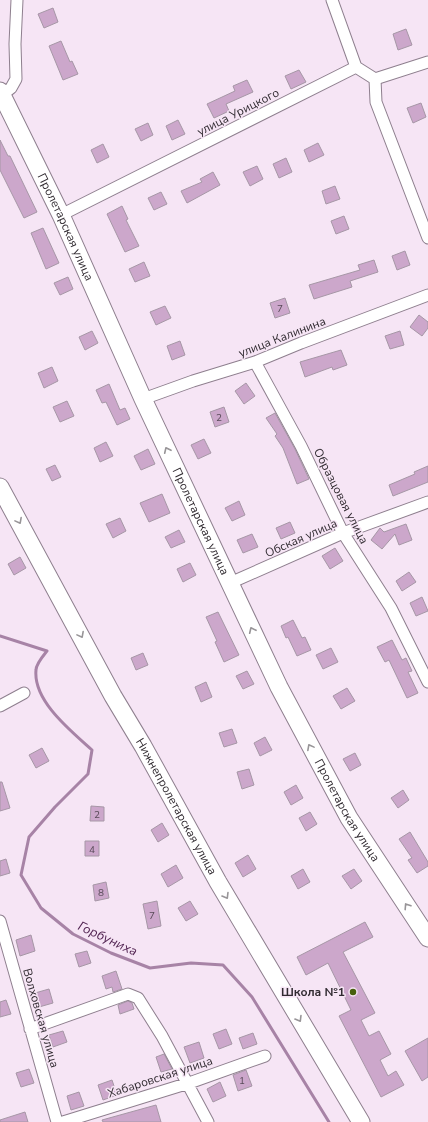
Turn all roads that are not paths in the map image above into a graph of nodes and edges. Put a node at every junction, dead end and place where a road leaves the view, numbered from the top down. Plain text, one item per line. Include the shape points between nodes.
1 (17, 0) edge
2 (332, 0) edge
3 (428, 62) edge
4 (356, 68) junction
5 (375, 79) junction
6 (1, 93) edge
7 (61, 215) junction
8 (428, 238) edge
9 (428, 296) edge
10 (255, 362) junction
11 (143, 399) junction
12 (0, 487) edge
13 (428, 502) edge
14 (343, 533) junction
15 (230, 583) junction
16 (428, 682) edge
17 (24, 693) dead end
18 (0, 706) edge
19 (0, 921) edge
20 (428, 938) edge
21 (30, 1029) junction
22 (265, 1056) dead end
23 (189, 1083) junction
24 (57, 1122) edge
25 (63, 1122) edge
26 (208, 1122) edge
27 (361, 1122) edge

1 - 6 street via 16,79 11,88
2 - 4 street
3 - 5 street
4 - 5 street
4 - 7 street, улица Урицкого
5 - 8 street via 376,102
6 - 7 main road, Пролетарская улица
7 - 11 main road, Пролетарская улица
9 - 10 street, улица Калинина
10 - 11 street, улица Калинина
10 - 14 street, Образцовая улица via 301,446
15 -> 11 main road, Пролетарская улица
12 -> 27 main road, Нижнепролетарская улица via 113,696 218,882
13 - 14 street, Обская улица
14 - 15 street, Обская улица
14 - 16 street, Образцовая улица via 391,608
20 -> 15 main road, Пролетарская улица via 349,818 279,687
17 - 18 street
19 - 21 street, Волховская улица
21 - 23 street via 128,994 133,995 138,998
21 - 24 street, Волховская улица
22 - 23 street, Хабаровская улица
23 - 25 street, Хабаровская улица
23 - 26 street

